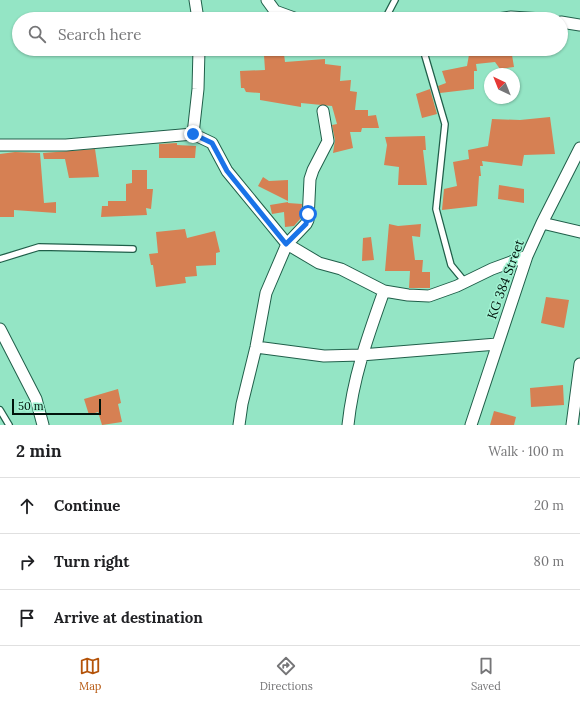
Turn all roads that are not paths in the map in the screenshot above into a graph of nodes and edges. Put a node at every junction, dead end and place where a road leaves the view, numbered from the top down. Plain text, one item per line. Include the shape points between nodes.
1 (195, 0) edge
2 (267, 0) edge
3 (395, 0) edge
4 (197, 12) edge
5 (278, 12) edge
6 (389, 12) edge
7 (568, 23) edge
8 (580, 25) edge
9 (199, 56) edge
10 (425, 56) edge
11 (323, 111) dead end
12 (193, 134) junction
13 (0, 145) edge
14 (580, 148) edge
15 (542, 223) junction
16 (580, 232) edge
17 (286, 244) junction
18 (133, 249) dead end
19 (527, 256) junction
20 (0, 259) edge
21 (465, 282) junction
22 (384, 291) junction
23 (0, 329) edge
24 (497, 344) junction
25 (256, 347) junction
26 (361, 355) junction
27 (580, 364) edge
28 (0, 410) edge
29 (9, 425) edge
30 (43, 425) edge
31 (239, 425) edge
32 (348, 425) edge
33 (471, 425) edge
34 (572, 425) edge

1 - 4 street
2 - 5 street
3 - 6 lane
7 - 8 street
9 - 12 street
10 - 21 lane via 445,124 436,209 451,265
11 - 17 street via 328,141 310,179 308,220
12 - 13 street via 66,145
12 - 17 street via 212,143 227,171
14 - 15 street, KG 384 Street
15 - 16 street
15 - 19 street, KG 384 Street
17 - 22 street via 312,260 341,269
17 - 25 street via 266,293
18 - 20 lane via 39,247
19 - 21 street
19 - 24 street, KG 384 Street
21 - 22 street via 430,296
22 - 26 street
23 - 30 street via 36,400
24 - 26 street
24 - 33 street, KG 384 Street
25 - 26 street via 324,356
25 - 31 street
26 - 32 street via 350,402
27 - 34 street
28 - 29 lane

